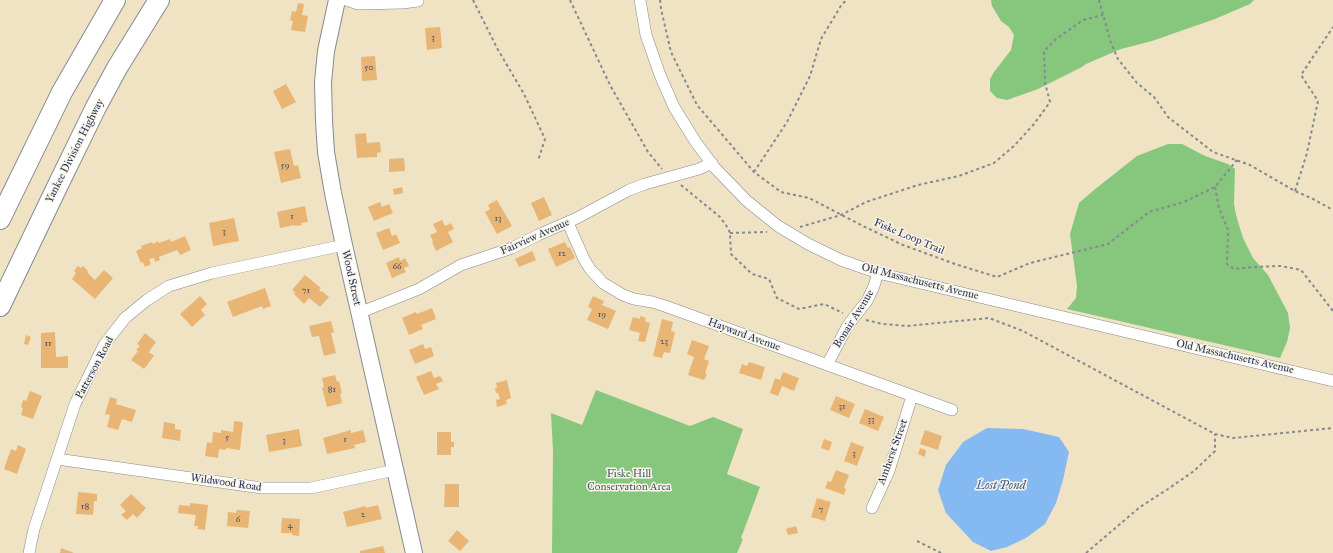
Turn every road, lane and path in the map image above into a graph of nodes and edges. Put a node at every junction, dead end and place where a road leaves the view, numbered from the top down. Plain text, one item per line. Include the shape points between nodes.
1 (115, 0) edge
2 (159, 0) edge
3 (337, 0) edge
4 (346, 0) edge
5 (473, 0) edge
6 (640, 0) edge
7 (660, 0) edge
8 (846, 0) edge
9 (1099, 0) edge
10 (418, 1) dead end
11 (1103, 15) junction
12 (1333, 27) edge
13 (1237, 160) junction
14 (538, 161) dead end
15 (712, 163) junction
16 (754, 172) junction
17 (1215, 187) junction
18 (1295, 191) junction
19 (1333, 210) edge
20 (841, 215) junction
21 (0, 219) edge
22 (568, 223) junction
23 (344, 246) junction
24 (878, 273) junction
25 (0, 306) edge
26 (1333, 311) edge
27 (359, 313) junction
28 (827, 365) junction
29 (1333, 381) edge
30 (912, 396) junction
31 (952, 410) dead end
32 (1215, 434) dead end
33 (57, 459) junction
34 (395, 470) junction
35 (872, 508) dead end
36 (917, 541) dead end
37 (29, 553) edge
38 (414, 553) edge
39 (941, 553) edge
40 (1086, 553) edge

1 - 21 highway via 55,105
2 - 25 highway, Yankee Division Highway via 96,107
3 - 23 street, Wood Street via 326,59 323,107 328,162
4 - 10 street via 358,4
5 - 14 path via 524,94 545,139
6 - 15 street, Old Massachusetts Avenue via 649,43 664,87 683,123
7 - 16 path, Fiske Loop Trail via 671,52 697,105
8 - 16 path via 821,39 810,76 787,122
9 - 11 path
11 - 13 path via 1118,59 1154,97 1168,117 1213,152
11 - 20 path via 1083,20 1056,39 1044,52 1045,83 1050,102 1014,146 994,163 959,176 918,185 866,202
12 - 18 path via 1301,75 1318,101 1307,153
13 - 17 path, Fiske Loop Trail
13 - 18 path
15 - 22 street, Fairview Avenue via 634,188
15 - 24 street, Old Massachusetts Avenue via 741,195 778,226 832,256
16 - 20 path, Fiske Loop Trail via 781,192 809,198
17 - 20 path, Fiske Loop Trail via 1184,202 1149,212 1108,244 1030,263 996,277 903,245
17 - 26 path via 1219,208 1228,230 1227,264 1234,269 1281,266 1301,270
18 - 19 path
22 - 27 street, Fairview Avenue via 508,250 461,265 419,289
22 - 28 street, Hayward Avenue via 590,269 603,283 620,293 630,298 665,306
23 - 27 street, Wood Street
23 - 33 street, Patterson Road via 212,273 169,286 147,300 125,318 104,345 75,404
24 - 28 street, Bonair Avenue via 867,300 848,325
24 - 29 street, Old Massachusetts Avenue
27 - 34 street, Wood Street
28 - 30 street, Hayward Avenue
30 - 31 street, Hayward Avenue
30 - 35 street, Amherst Street via 889,471
32 - 40 path via 1215,451 1194,471 1140,507
33 - 34 street, Wildwood Road via 262,488 311,488
33 - 37 street, Patterson Road via 34,528
34 - 38 street, Wood Street
36 - 39 path

